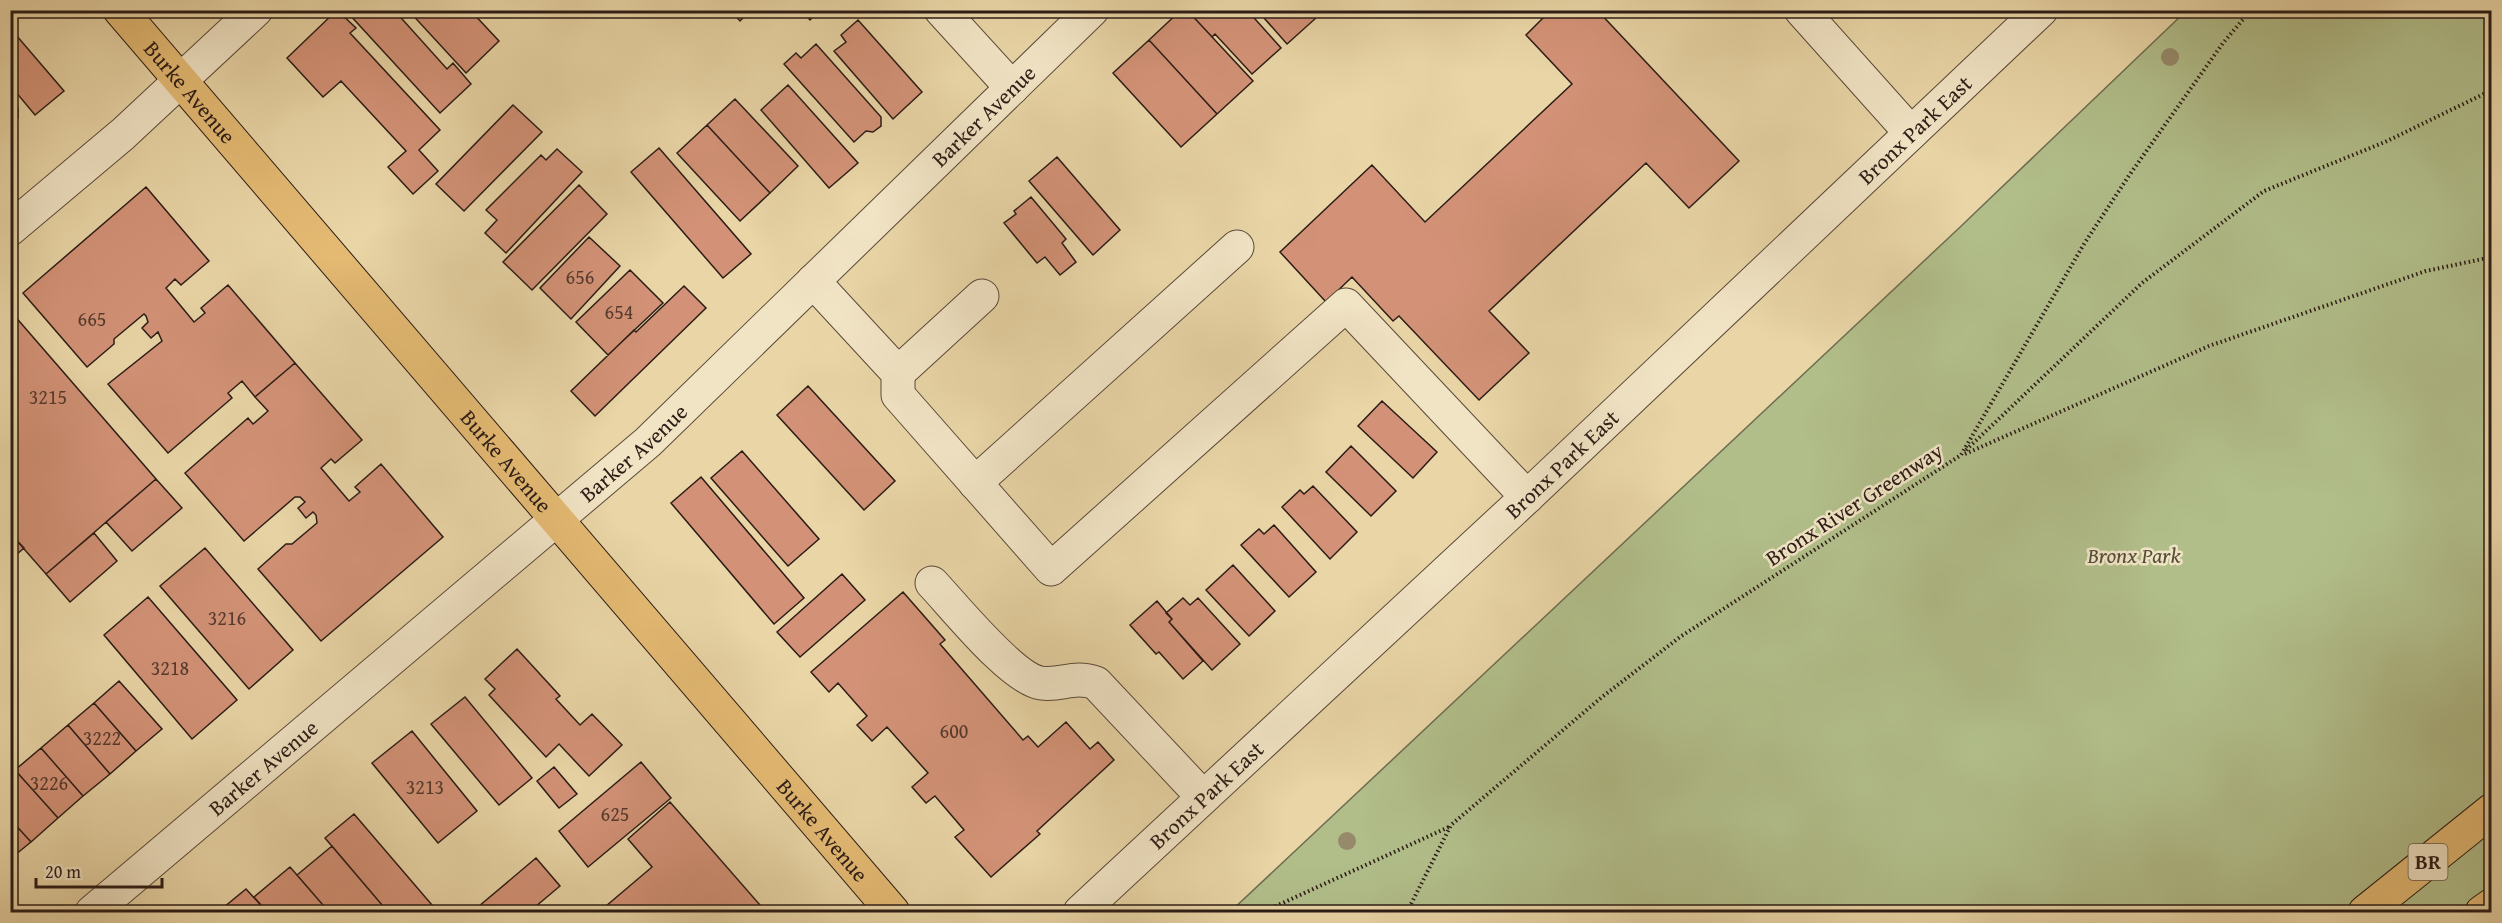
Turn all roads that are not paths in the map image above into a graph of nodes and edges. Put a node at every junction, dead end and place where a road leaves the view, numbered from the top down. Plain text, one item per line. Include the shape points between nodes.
1 (120, 10) edge
2 (256, 10) edge
3 (941, 10) edge
4 (1092, 10) edge
5 (1801, 10) edge
6 (2041, 10) edge
7 (180, 81) junction
8 (1012, 88) junction
9 (1911, 132) junction
10 (10, 229) edge
11 (1237, 247) dead end
12 (813, 281) junction
13 (982, 296) dead end
14 (898, 373) junction
15 (975, 483) junction
16 (1527, 497) junction
17 (557, 520) junction
18 (932, 583) dead end
19 (1203, 797) junction
20 (2492, 810) edge
21 (2492, 905) edge
22 (92, 912) edge
23 (893, 912) edge
24 (1080, 912) edge
25 (2365, 912) edge
26 (2482, 912) edge

1 - 7 main road, Burke Avenue
2 - 7 street
3 - 8 street
4 - 8 street, Barker Avenue
5 - 9 street
6 - 9 street, Bronx Park East
7 - 10 street
7 - 17 main road, Burke Avenue
8 - 12 street, Barker Avenue
9 - 16 street, Bronx Park East
11 - 15 street
12 - 14 street
12 - 17 street, Barker Avenue via 648,442
13 - 14 street
14 - 15 street via 898,395
15 - 16 street via 1051,569 1347,305
16 - 19 street, Bronx Park East
17 - 22 street, Barker Avenue
17 - 23 main road, Burke Avenue
18 - 19 street via 1009,665 1027,678 1040,683 1083,679 1096,683
19 - 24 street, Bronx Park East
20 - 25 main road, BR
21 - 26 main road

